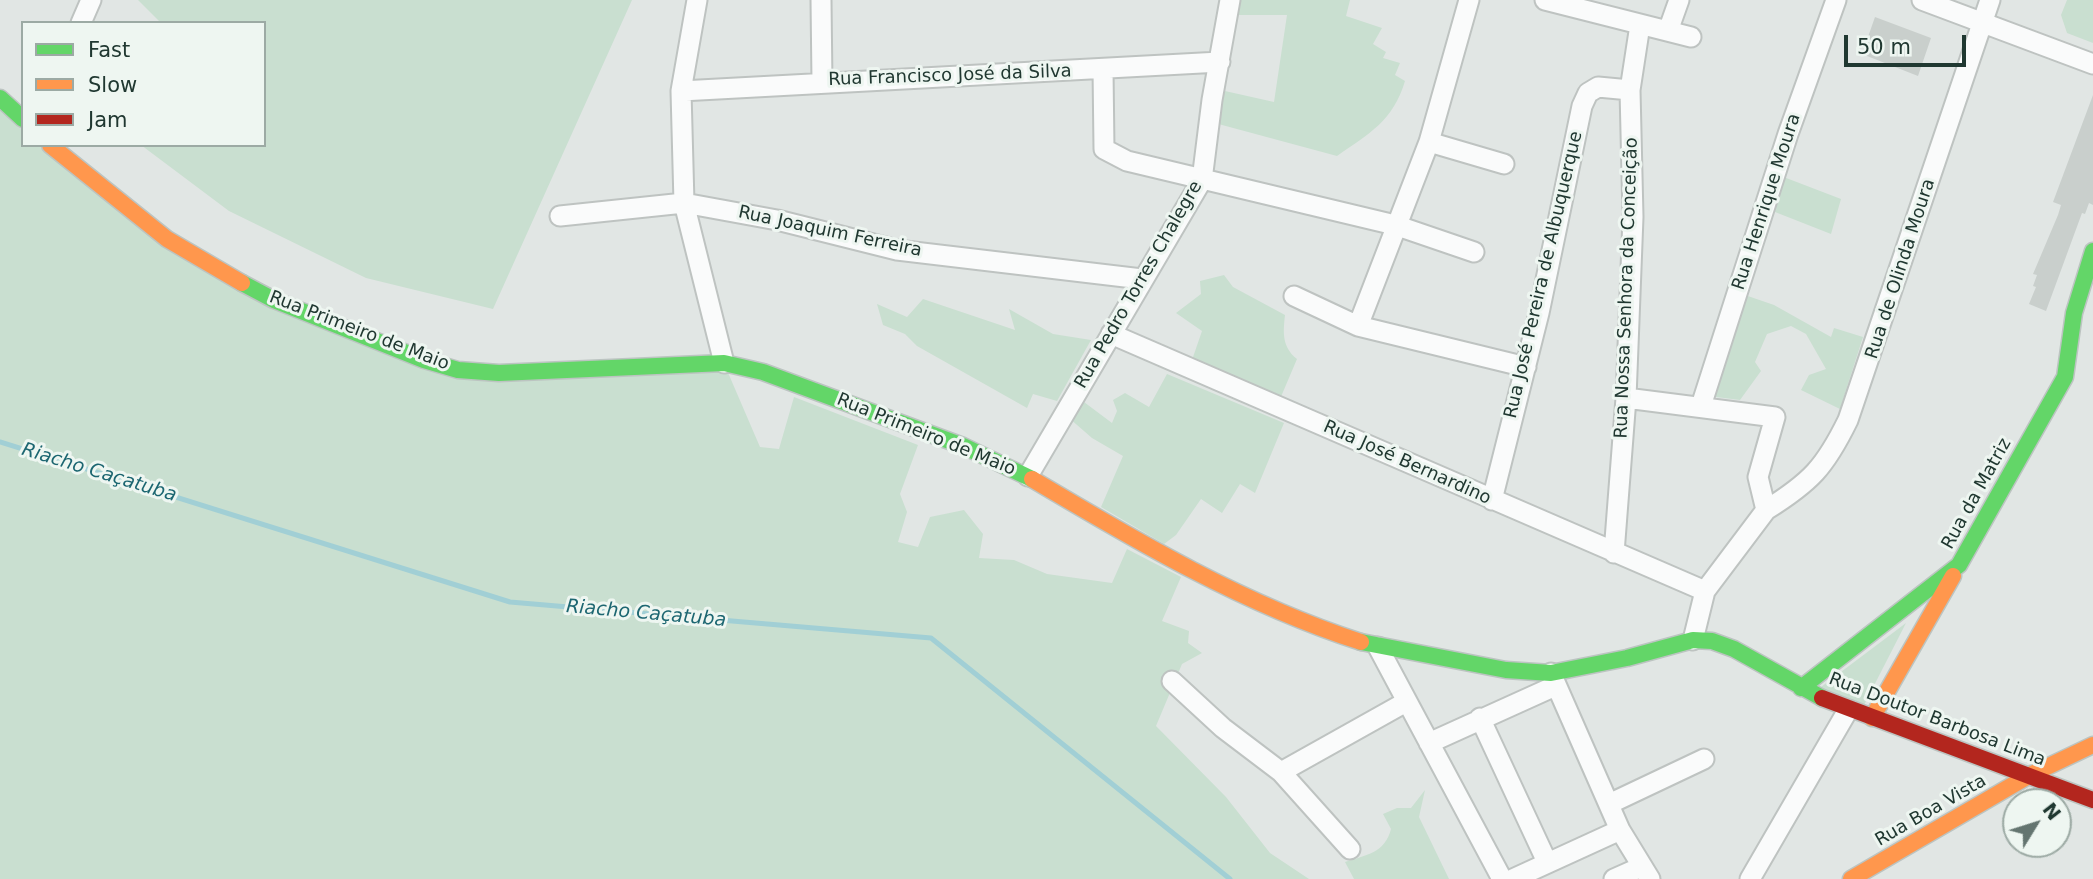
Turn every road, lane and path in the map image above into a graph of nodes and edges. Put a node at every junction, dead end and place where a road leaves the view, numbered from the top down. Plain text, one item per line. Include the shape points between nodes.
1 (91, 0) edge
2 (697, 0) edge
3 (821, 0) edge
4 (1230, 0) edge
5 (1469, 0) edge
6 (1545, 0) edge
7 (1679, 0) edge
8 (1836, 0) edge
9 (1922, 0) edge
10 (1990, 0) edge
11 (82, 21) edge
12 (1982, 23) junction
13 (1640, 25) junction
14 (1668, 31) junction
15 (1691, 37) dead end
16 (1220, 62) junction
17 (2093, 64) edge
18 (1103, 69) junction
19 (822, 82) junction
20 (1630, 90) junction
21 (681, 91) junction
22 (0, 98) edge
23 (21, 117) edge
24 (1429, 142) junction
25 (57, 147) edge
26 (1504, 164) dead end
27 (1202, 180) junction
28 (684, 203) junction
29 (560, 216) dead end
30 (1395, 225) junction
31 (2093, 251) edge
32 (1474, 252) dead end
33 (1142, 279) junction
34 (1294, 296) dead end
35 (2074, 313) junction
36 (2093, 320) edge
37 (1358, 326) junction
38 (1111, 334) junction
39 (2084, 350) dead end
40 (724, 363) junction
41 (1526, 368) junction
42 (2065, 377) junction
43 (1626, 398) junction
44 (1702, 406) junction
45 (1028, 476) junction
46 (1492, 500) junction
47 (1766, 510) junction
48 (1614, 553) junction
49 (1959, 565) junction
50 (1704, 591) junction
51 (1693, 640) junction
52 (1378, 648) junction
53 (1553, 680) junction
54 (1172, 681) dead end
55 (1801, 688) junction
56 (1406, 702) junction
57 (1848, 710) junction
58 (1480, 718) junction
59 (1872, 718) junction
60 (1429, 743) junction
61 (2093, 745) edge
62 (1704, 759) dead end
63 (1281, 772) junction
64 (2030, 775) junction
65 (2093, 800) edge
66 (1609, 804) junction
67 (1620, 830) junction
68 (1350, 849) dead end
69 (1547, 862) junction
70 (1645, 873) edge
71 (1502, 879) edge
72 (1513, 879) edge
73 (1614, 879) edge
74 (1750, 879) edge
75 (1851, 879) edge

1 - 11 street
2 - 21 street
3 - 19 street
4 - 16 street, Rua Pedro Torres Chalegre
5 - 24 street
6 - 13 street
7 - 14 street
8 - 44 street, Rua Henrique Moura
9 - 12 street
10 - 12 street, Rua de Olinda Moura
12 - 17 street
12 - 47 street, Rua de Olinda Moura via 1848,420 1832,452 1807,483
13 - 14 street
13 - 20 street, Rua Nossa Senhora da Conceição
14 - 15 street
16 - 18 street, Rua Francisco José da Silva
16 - 27 street, Rua Pedro Torres Chalegre
18 - 19 street, Rua Francisco José da Silva
18 - 27 street via 1103,144 1107,152
19 - 21 street, Rua Francisco José da Silva
20 - 41 street, Rua José Pereira de Albuquerque via 1598,87 1588,93 1582,106
20 - 43 street, Rua Nossa Senhora da Conceição via 1633,217
21 - 28 street
22 - 23 street
24 - 26 street
24 - 30 street
25 - 40 street, Rua Primeiro de Maio via 167,239 202,261 274,300 424,360 458,370 499,373
27 - 30 street
27 - 33 street, Rua Pedro Torres Chalegre
28 - 29 street, Rua Joaquim Ferreira
28 - 33 street, Rua Joaquim Ferreira via 897,250
28 - 40 street
30 - 32 street
30 - 37 street
31 - 35 street, Rua da Matriz
33 - 38 street, Rua Pedro Torres Chalegre
34 - 37 street
35 - 36 street
35 - 42 street, Rua da Matriz
37 - 41 street
38 - 45 street, Rua Pedro Torres Chalegre
38 - 46 street, Rua José Bernardino
39 - 42 street, Rua da Matriz
40 - 45 street, Rua Primeiro de Maio via 763,372 905,424
41 - 46 street, Rua José Pereira de Albuquerque
42 - 49 street, Rua da Matriz
43 - 44 street
43 - 48 street, Rua Nossa Senhora da Conceição
44 - 47 street via 1776,417 1758,477
45 - 52 street, Rua Primeiro de Maio via 1150,549 1241,596
46 - 48 street, Rua José Bernardino
47 - 50 street
48 - 50 street, Rua José Bernardino
49 - 55 street, Rua da Matriz
49 - 59 street
50 - 51 street
51 - 53 street, Rua Primeiro de Maio
51 - 55 street, Rua Doutor Barbosa Lima via 1724,644
52 - 53 street, Rua Primeiro de Maio
52 - 56 street
53 - 58 street
53 - 66 street
54 - 63 street
55 - 57 street, Rua Doutor Barbosa Lima
56 - 60 street
56 - 63 street
57 - 59 street, Rua Doutor Barbosa Lima
57 - 74 street
58 - 60 street
58 - 69 street
59 - 64 street, Rua Doutor Barbosa Lima
60 - 71 street
61 - 64 street, Rua Boa Vista
62 - 66 street
63 - 68 street
64 - 65 street, Rua Doutor Barbosa Lima
64 - 75 street, Rua Boa Vista
66 - 67 street
67 - 69 street
67 - 70 street
69 - 72 street
70 - 73 street

